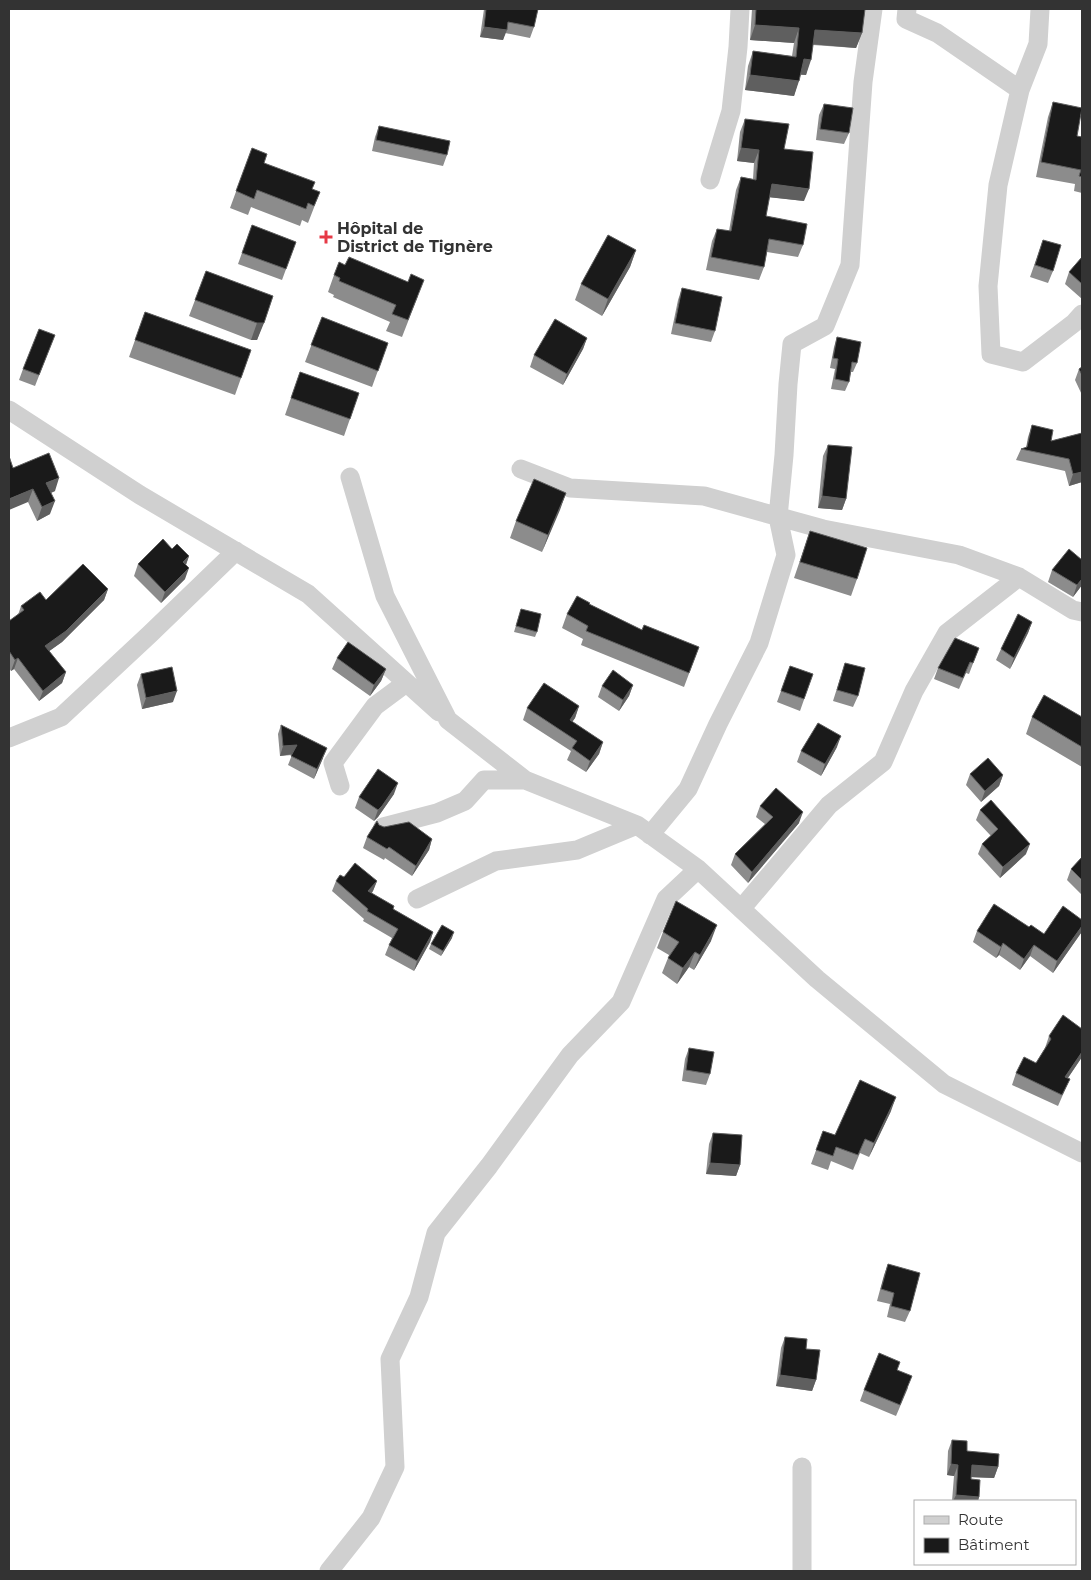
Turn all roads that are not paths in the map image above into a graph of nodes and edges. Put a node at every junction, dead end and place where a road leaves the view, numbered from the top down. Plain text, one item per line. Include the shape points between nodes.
1 (740, 9) edge
2 (874, 9) edge
3 (907, 9) edge
4 (1040, 9) edge
5 (1020, 90) junction
6 (710, 180) dead end
7 (1082, 314) edge
8 (9, 410) edge
9 (521, 469) dead end
10 (350, 477) dead end
11 (778, 517) junction
12 (236, 552) junction
13 (1019, 577) junction
14 (1082, 612) edge
15 (406, 683) junction
16 (448, 720) junction
17 (9, 738) edge
18 (525, 780) junction
19 (340, 786) dead end
20 (383, 826) edge
21 (643, 830) junction
22 (698, 870) junction
23 (417, 900) dead end
24 (741, 909) junction
25 (1082, 1154) edge
26 (802, 1466) dead end
27 (329, 1571) edge
28 (802, 1571) edge

1 - 6 street via 732,110
2 - 11 street via 863,82 850,265 825,326 792,344
3 - 5 street via 906,19 937,33
4 - 5 street via 1038,44
5 - 7 street via 998,185 988,286 992,354 1023,362
8 - 12 street via 140,495
9 - 11 street via 570,488 704,496
10 - 16 street via 385,596
11 - 13 street via 959,555
11 - 21 street via 786,555 759,643 688,788
12 - 15 street via 308,594
12 - 17 street via 61,717
13 - 14 street via 1073,610
13 - 24 street via 947,633 914,690 883,762 829,805
15 - 16 street
15 - 19 street via 375,706 333,764
16 - 18 street
18 - 20 street via 484,780 465,801 437,813
18 - 21 street
21 - 22 street
21 - 23 street via 577,850 496,862
22 - 24 street
22 - 27 street via 666,900 621,1002 570,1055 436,1233 418,1298 390,1359 395,1466 371,1518
24 - 25 street via 817,979 944,1084
26 - 28 street

